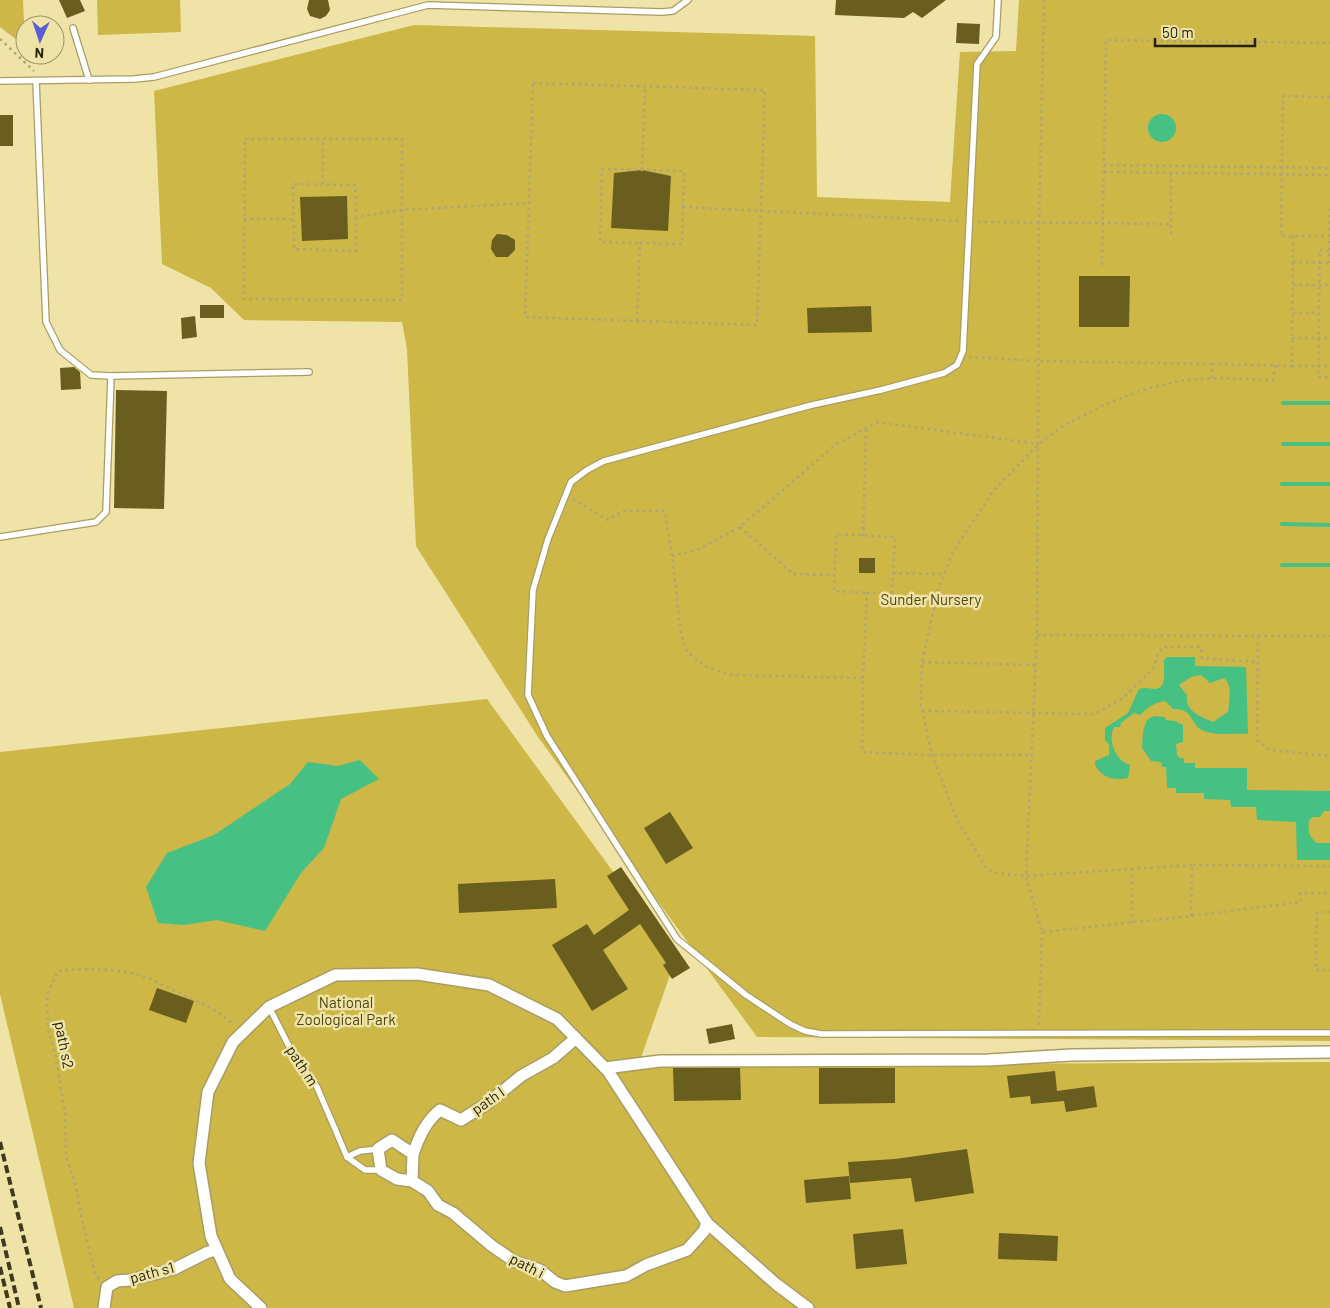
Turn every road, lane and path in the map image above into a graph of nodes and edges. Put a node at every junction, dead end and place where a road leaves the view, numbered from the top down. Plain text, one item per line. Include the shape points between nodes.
1 (688, 0) edge
2 (998, 0) edge
3 (1044, 0) edge
4 (73, 28) dead end
5 (0, 39) edge
6 (1330, 43) edge
7 (89, 80) junction
8 (0, 81) edge
9 (36, 81) junction
10 (44, 81) junction
11 (645, 86) junction
12 (1330, 97) edge
13 (323, 139) junction
14 (1104, 165) junction
15 (1282, 168) junction
16 (1330, 168) edge
17 (642, 170) junction
18 (1104, 172) junction
19 (1171, 173) junction
20 (1282, 175) junction
21 (1330, 175) edge
22 (323, 184) junction
23 (529, 203) junction
24 (683, 207) junction
25 (1330, 207) edge
26 (402, 210) junction
27 (760, 210) junction
28 (356, 217) junction
29 (244, 219) junction
30 (294, 220) junction
31 (970, 222) junction
32 (1039, 223) junction
33 (1103, 223) junction
34 (1171, 224) junction
35 (1171, 234) dead end
36 (1294, 236) junction
37 (1330, 236) edge
38 (640, 243) junction
39 (1329, 251) edge
40 (1293, 262) junction
41 (1320, 262) junction
42 (1330, 263) edge
43 (1102, 264) dead end
44 (1293, 284) junction
45 (1320, 285) junction
46 (1330, 285) edge
47 (1292, 313) junction
48 (1319, 313) junction
49 (637, 321) junction
50 (1292, 338) junction
51 (1319, 338) junction
52 (1330, 338) edge
53 (961, 357) junction
54 (1039, 361) junction
55 (1213, 364) junction
56 (1276, 365) junction
57 (1292, 366) junction
58 (1318, 366) junction
59 (1330, 366) edge
60 (309, 372) dead end
61 (111, 376) junction
62 (1330, 377) edge
63 (1212, 378) junction
64 (866, 428) junction
65 (1039, 444) junction
66 (566, 495) junction
67 (740, 527) junction
68 (863, 536) junction
69 (0, 537) edge
70 (672, 556) junction
71 (893, 573) junction
72 (834, 574) junction
73 (944, 574) junction
74 (867, 593) junction
75 (1037, 635) junction
76 (1258, 636) junction
77 (1330, 636) edge
78 (922, 662) junction
79 (1258, 662) junction
80 (1036, 665) junction
81 (863, 678) junction
82 (922, 711) junction
83 (1033, 714) junction
84 (932, 755) junction
85 (1032, 755) junction
86 (1330, 756) edge
87 (1192, 865) junction
88 (1330, 866) edge
89 (1132, 869) junction
90 (1026, 876) junction
91 (1330, 893) edge
92 (1330, 912) edge
93 (1191, 916) junction
94 (1132, 923) junction
95 (1042, 932) junction
96 (1330, 970) edge
97 (269, 1008) junction
98 (242, 1033) junction
99 (1038, 1033) junction
100 (1330, 1033) edge
101 (576, 1038) junction
102 (1330, 1052) edge
103 (605, 1068) junction
104 (378, 1149) junction
105 (413, 1154) junction
106 (347, 1157) junction
107 (381, 1170) junction
108 (412, 1181) junction
109 (707, 1223) junction
110 (217, 1250) junction
111 (107, 1287) junction
112 (104, 1308) edge
113 (261, 1308) edge
114 (808, 1308) edge

1 - 7 lane via 673,11 662,12 428,5 154,77
2 - 31 lane via 996,37 977,64
3 - 32 path
4 - 7 lane
5 - 10 path
6 - 14 path via 1106,40
7 - 10 lane
8 - 9 lane
9 - 10 lane
9 - 61 lane via 46,322 60,350 92,375
11 - 17 path
11 - 23 path via 533,82
11 - 27 path via 765,90
12 - 15 path via 1283,96
13 - 22 path
13 - 26 path via 402,139
13 - 29 path via 245,139
14 - 15 path
14 - 18 path
15 - 16 path
15 - 20 path
17 - 24 path via 684,171
17 - 38 path via 602,169 600,232 600,242
18 - 19 path
18 - 33 path
19 - 20 path
19 - 34 path
20 - 21 path
20 - 36 path via 1281,236
22 - 28 path via 355,185
22 - 30 path via 293,184
23 - 26 path
23 - 49 path via 525,317
24 - 27 path
24 - 38 path via 682,244
25 - 37 path
26 - 28 path
26 - 29 path via 402,300 244,299
27 - 31 path
27 - 49 path via 757,325
28 - 30 path via 356,251 294,249
29 - 30 path
31 - 32 path
31 - 53 lane
32 - 33 path
32 - 54 path
33 - 34 path
33 - 43 path
34 - 35 path
36 - 37 path
36 - 40 path
37 - 39 path
38 - 49 path
39 - 41 path via 1320,250
39 - 42 path
40 - 41 path
40 - 44 path
41 - 42 path
41 - 45 path
44 - 45 path
44 - 47 path
45 - 46 path
45 - 48 path
47 - 48 path
47 - 50 path
48 - 51 path
50 - 51 path
50 - 57 path
51 - 52 path
51 - 58 path
53 - 54 path
53 - 66 lane via 957,365 944,373 812,404 604,461 571,482
54 - 55 path
54 - 65 path
55 - 56 path
55 - 63 path
56 - 57 path
56 - 63 path via 1272,380
57 - 58 path
58 - 59 path
58 - 62 path via 1318,377
60 - 61 lane
61 - 69 lane via 106,512 96,522
63 - 65 path via 1184,380 1146,389 1106,404 1061,427
64 - 65 path via 877,422
64 - 67 path via 835,445
64 - 68 path
65 - 73 path via 993,491 954,550
65 - 75 path
66 - 70 path via 608,520 623,511 665,511
66 - 99 lane via 548,539 533,590 528,695 547,736 677,939 746,996 805,1031 821,1034
67 - 70 path via 699,548
67 - 72 path via 793,574
68 - 71 path via 895,537
68 - 72 path via 836,534
70 - 81 path via 681,634 688,652 707,666 732,675
71 - 73 path
71 - 74 path via 892,594
72 - 74 path via 834,591
73 - 78 path
74 - 81 path
75 - 76 path
75 - 80 path
76 - 77 path
76 - 79 path
78 - 80 path
78 - 82 path
79 - 83 path via 1202,658 1201,647 1163,647 1153,669 1123,698 1095,714
79 - 86 path via 1257,740 1270,750
80 - 83 path
81 - 84 path via 862,752
82 - 83 path
82 - 84 path
83 - 85 path
84 - 85 path
84 - 90 path via 957,820 986,868 995,873
85 - 90 path
87 - 88 path
87 - 89 path
87 - 93 path
89 - 90 path
89 - 94 path
90 - 95 path
91 - 93 path via 1300,893 1301,902
92 - 96 path via 1317,912 1316,970
93 - 94 path
94 - 95 path
95 - 99 path
97 - 98 street
97 - 101 street via 335,975 418,974 489,985 557,1019
97 - 106 lane, path m via 292,1052 317,1087
98 - 110 street via 233,1042 208,1092 199,1163 211,1236
98 - 111 path, path s2 via 221,1013 142,976 102,969 58,971 47,994 48,1028 65,1114 66,1157 75,1182 94,1274
99 - 100 lane
101 - 103 street
101 - 105 street, path l via 553,1058 521,1076 461,1120 440,1110 424,1128
102 - 103 street via 1072,1055 988,1060 660,1061
103 - 109 street
104 - 105 street via 392,1140
104 - 106 lane via 360,1151
104 - 107 street
105 - 108 street
106 - 107 lane via 365,1170
107 - 108 street, path i via 397,1179
108 - 109 street, path i via 492,1246 514,1261 540,1270 565,1286 626,1276 687,1250
109 - 114 street
110 - 111 street, path s1 via 174,1269 117,1281
110 - 113 street via 230,1279
111 - 112 street

